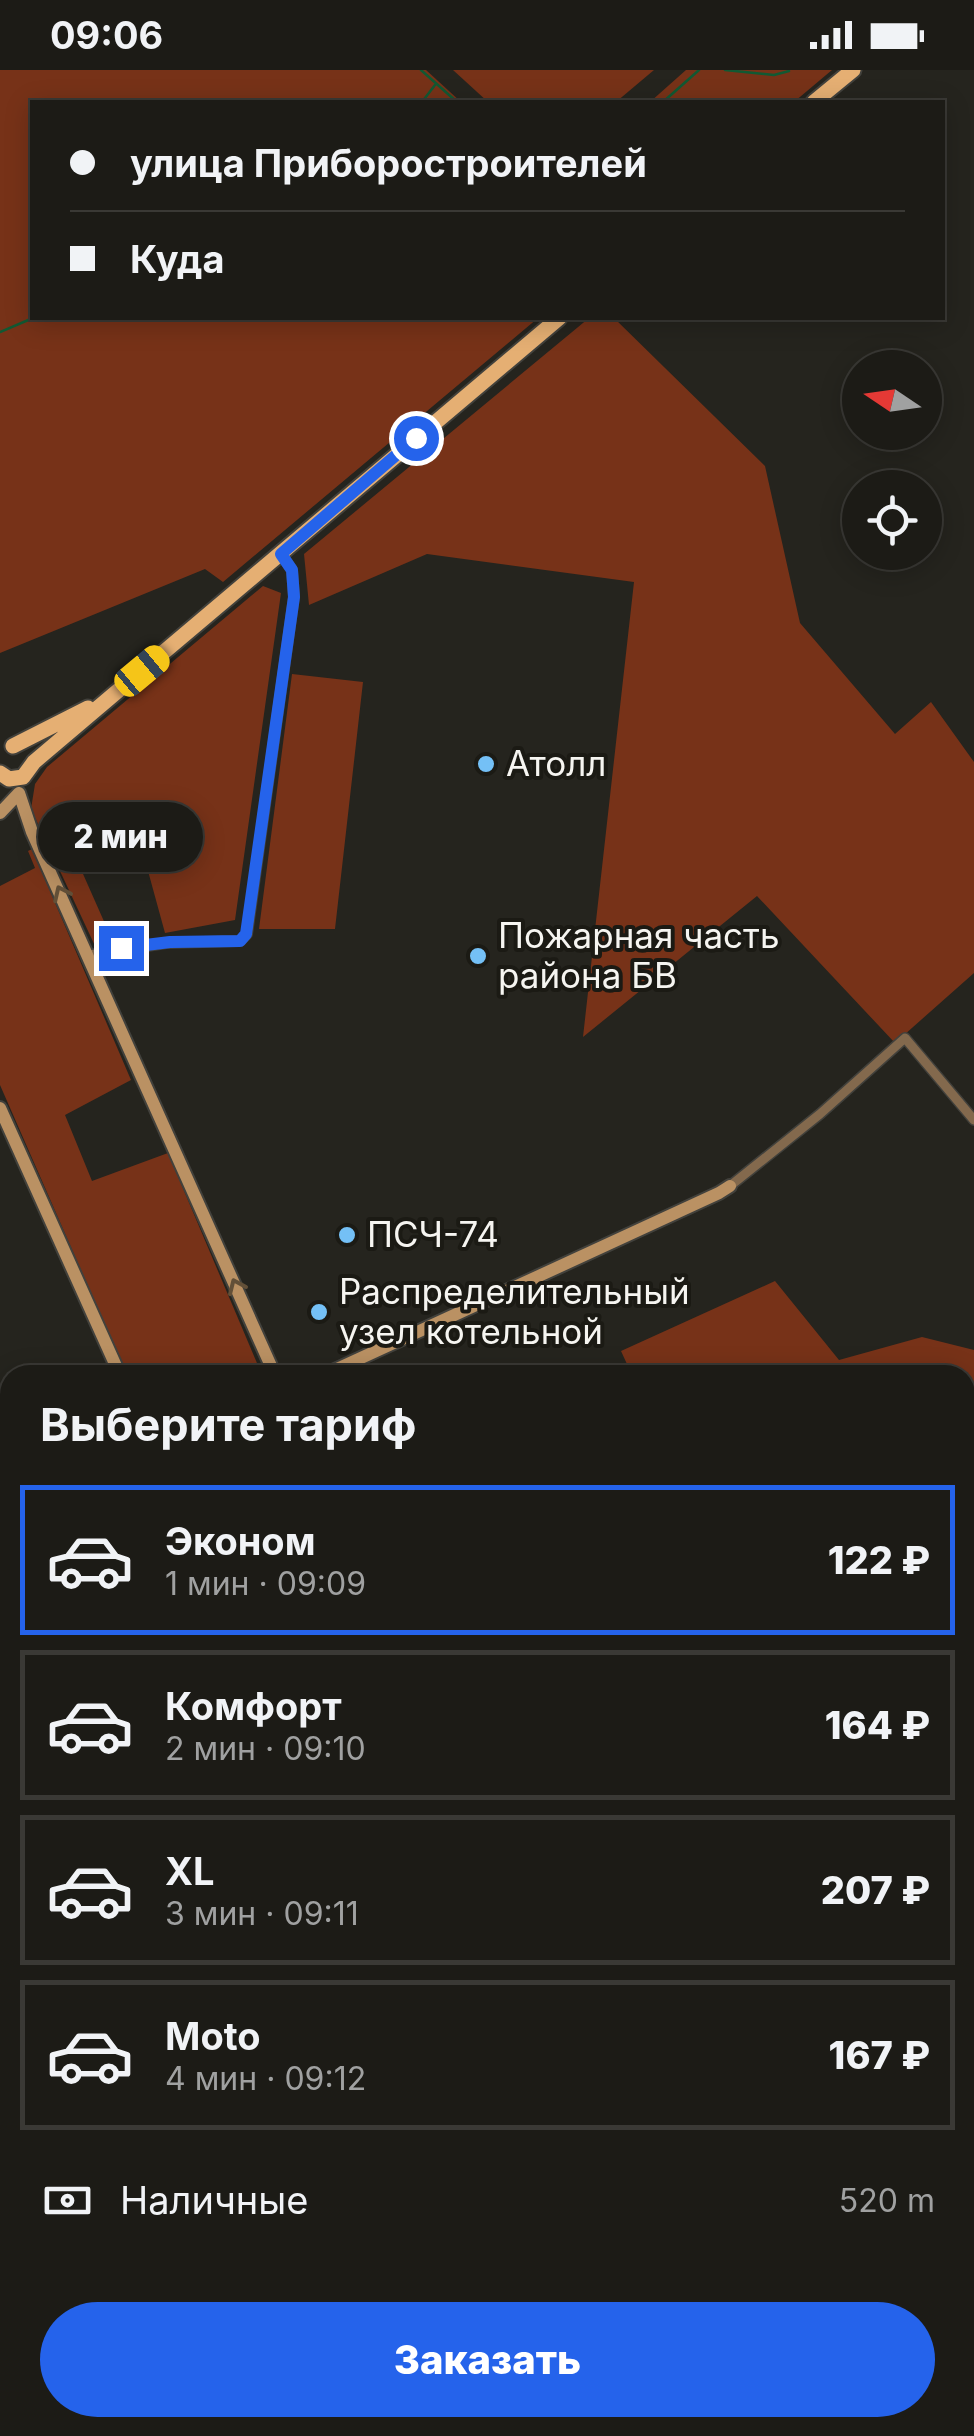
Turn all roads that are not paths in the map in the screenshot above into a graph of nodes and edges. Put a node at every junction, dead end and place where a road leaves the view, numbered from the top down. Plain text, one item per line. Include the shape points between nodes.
1 (853, 70) edge
2 (816, 100) edge
3 (557, 320) edge
4 (281, 554) junction
5 (114, 694) junction
6 (5, 748) edge
7 (26, 773) junction
8 (2, 775) edge
9 (19, 793) junction
10 (0, 811) edge
11 (90, 955) junction
12 (0, 1108) edge
13 (974, 1120) edge
14 (730, 1186) joint
15 (116, 1365) edge
16 (271, 1365) edge
17 (346, 1365) edge

1 - 2 main road
3 - 4 main road
4 - 5 main road
4 - 11 street via 292,570 294,597 246,934 240,941
5 - 6 main road
5 - 7 main road
6 - 7 main road via 24,750
7 - 8 main road via 16,780
7 - 9 street
8 - 10 street via 7,793
9 - 10 street
11 -> 9 street
16 -> 11 street
12 - 15 street
13 - 14 street via 906,1038
14 - 17 street

